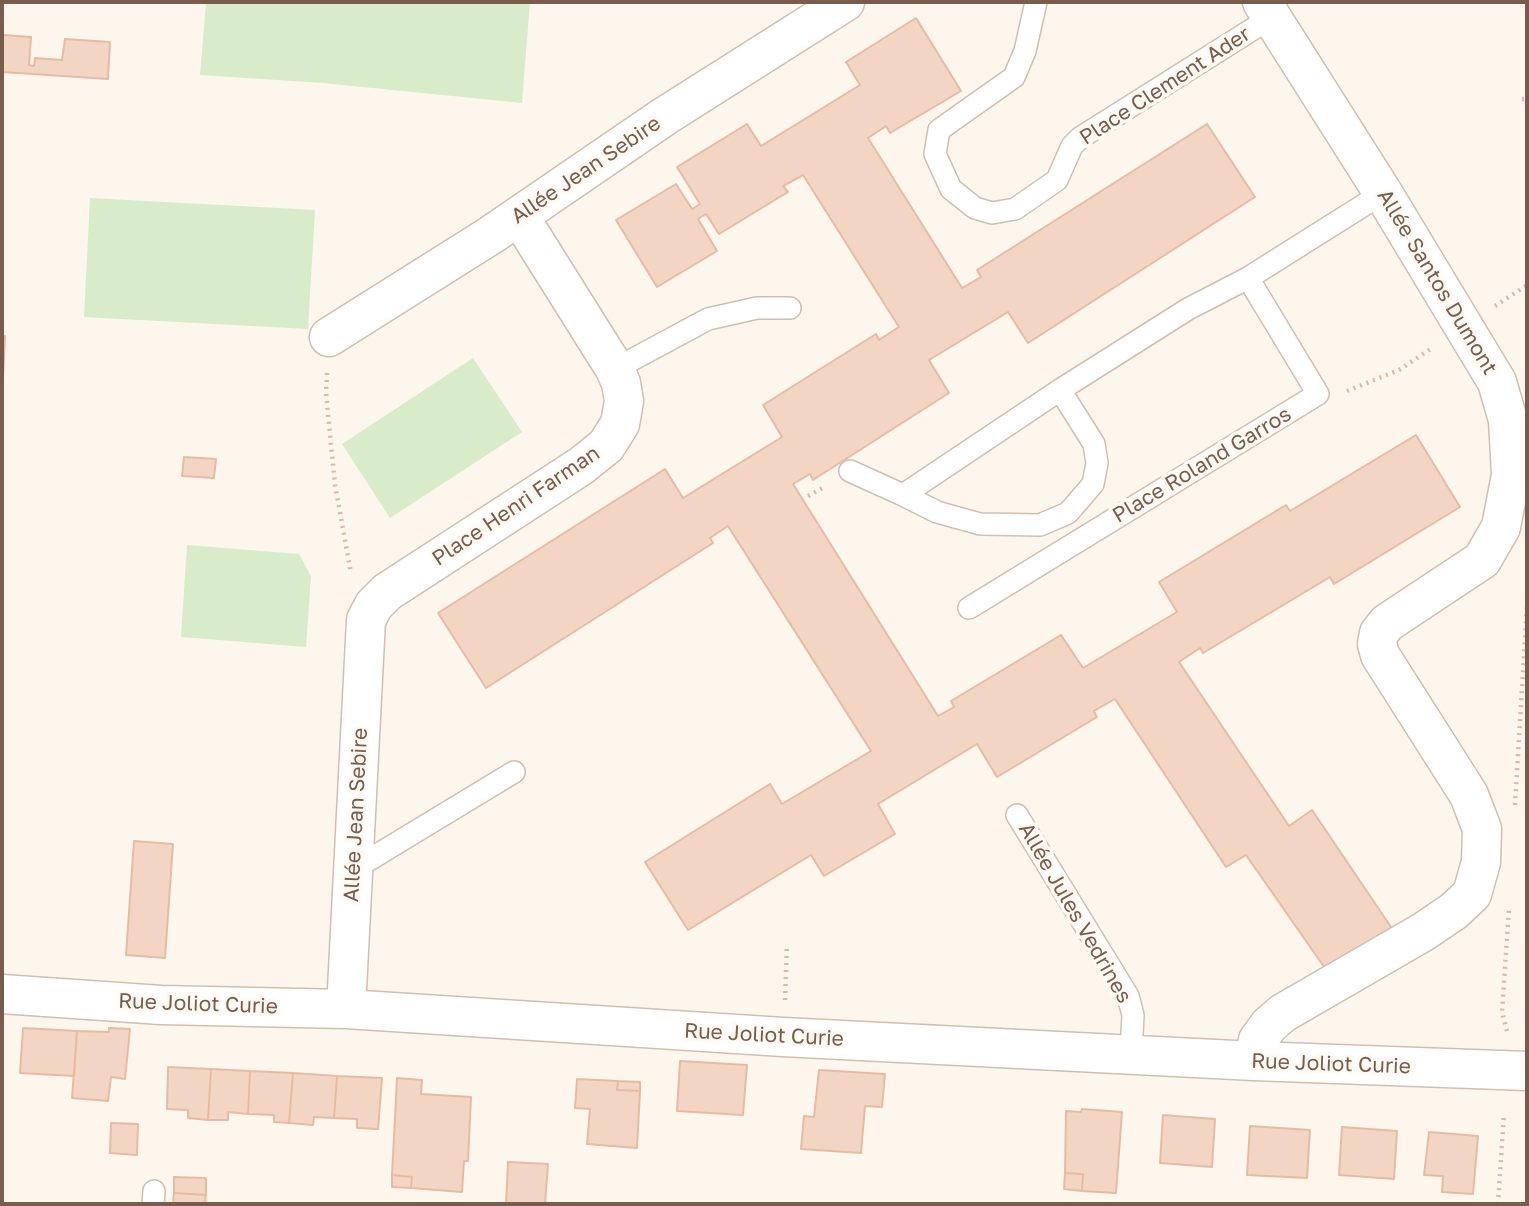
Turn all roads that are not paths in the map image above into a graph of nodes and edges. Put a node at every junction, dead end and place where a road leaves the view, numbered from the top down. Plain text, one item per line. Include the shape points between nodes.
1 (843, 2) edge
2 (1036, 2) edge
3 (1267, 9) edge
4 (1383, 193) junction
5 (519, 216) junction
6 (1248, 278) junction
7 (790, 308) dead end
8 (329, 337) road end
9 (615, 369) junction
10 (1060, 390) junction
11 (850, 471) dead end
12 (903, 495) junction
13 (969, 608) dead end
14 (366, 620) joint
15 (514, 772) dead end
16 (1017, 815) dead end
17 (354, 869) junction
18 (2, 994) edge
19 (346, 1009) junction
20 (1131, 1053) junction
21 (1254, 1061) junction
22 (1527, 1071) edge

1 - 5 street, Allée Jean Sebire
2 - 3 lane, Place Clement Ader via 1014,77 939,130 935,154 951,189 975,208 992,214 1015,209 1058,180 1080,138
3 - 4 street, Allée Santos Dumont
4 - 6 lane
4 - 21 street, Allée Santos Dumont via 1497,382 1508,420 1511,475 1501,527 1482,560 1387,623 1377,644 1469,795 1482,829 1481,862 1472,894 1454,911 1283,1013 1258,1040
5 - 8 street, Allée Jean Sebire
5 - 9 street, Place Henri Farman
6 - 10 lane via 1188,309
6 - 13 lane, Place Roland Garros via 1318,394
7 - 9 lane via 757,308 708,319
9 - 14 street, Place Henri Farman via 624,401 620,424 606,446 387,592
10 - 12 lane
10 - 12 lane, Place Roland Garros via 1094,444 1097,463 1093,484 1068,513 1040,525 980,524 937,512
11 - 12 lane, Place Roland Garros
14 - 17 street, Allée Jean Sebire
15 - 17 lane
16 - 20 lane, Allée Jules Vedrines via 1129,996
17 - 19 street, Allée Jean Sebire
18 - 19 street, Rue Joliot Curie via 161,1005
19 - 20 street, Rue Joliot Curie via 783,1037
20 - 21 street, Rue Joliot Curie
21 - 22 street, Rue Joliot Curie

